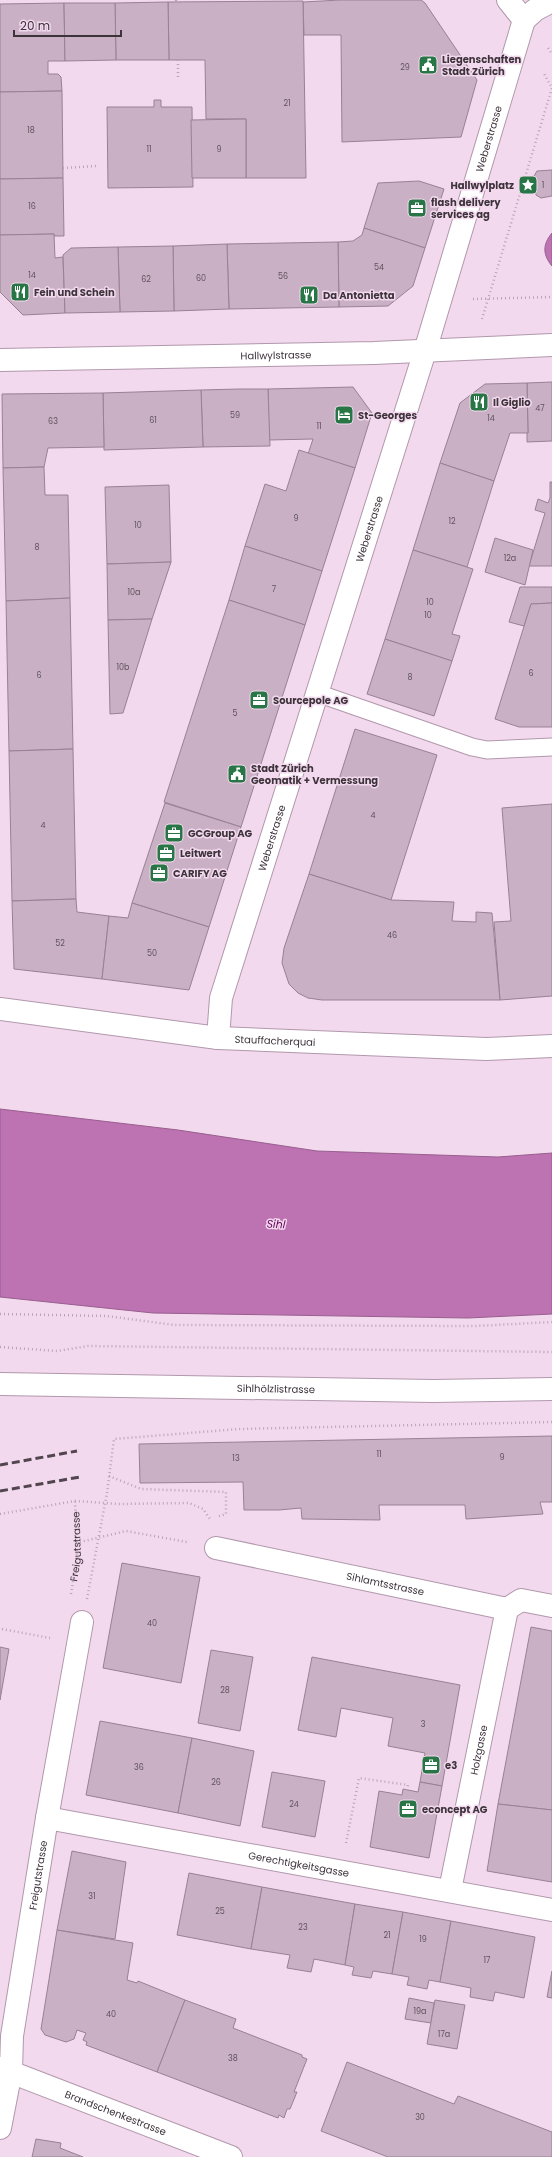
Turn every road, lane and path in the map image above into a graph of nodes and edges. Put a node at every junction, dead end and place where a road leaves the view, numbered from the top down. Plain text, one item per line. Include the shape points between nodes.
1 (508, 0) edge
2 (552, 1) edge
3 (524, 20) junction
4 (178, 60) dead end
5 (543, 72) dead end
6 (178, 80) dead end
7 (97, 166) dead end
8 (63, 168) dead end
9 (552, 297) edge
10 (468, 299) dead end
11 (488, 299) junction
12 (481, 322) dead end
13 (552, 344) edge
14 (425, 351) junction
15 (0, 360) edge
16 (317, 693) junction
17 (552, 747) edge
18 (0, 1009) edge
19 (218, 1038) junction
20 (552, 1046) edge
21 (0, 1314) edge
22 (552, 1322) edge
23 (0, 1347) edge
24 (552, 1352) edge
25 (0, 1384) edge
26 (552, 1389) edge
27 (552, 1422) edge
28 (109, 1476) junction
29 (75, 1501) junction
30 (196, 1505) dead end
31 (0, 1514) edge
32 (210, 1518) dead end
33 (76, 1543) junction
34 (216, 1548) joint
35 (71, 1595) dead end
36 (87, 1599) dead end
37 (552, 1606) edge
38 (507, 1609) junction
39 (82, 1622) dead end
40 (2, 1629) dead end
41 (53, 1638) dead end
42 (407, 1790) dead end
43 (46, 1818) junction
44 (346, 1844) dead end
45 (450, 1890) junction
46 (552, 1910) edge
47 (6, 2070) edge
48 (0, 2128) edge
49 (231, 2157) edge

1 - 3 street
2 - 3 street via 535,10
3 - 14 street, Weberstrasse
4 - 6 path
5 - 11 path via 552,88
7 - 8 path
9 - 11 path
10 - 11 path
11 - 12 path
13 - 14 street, Hallwylstrasse
14 - 15 street, Hallwylstrasse
14 - 16 street, Weberstrasse
16 - 17 lane via 472,747 487,750
16 - 19 street, Weberstrasse via 221,998
18 - 19 street, Stauffacherquai
19 - 20 street, Stauffacherquai via 486,1049
21 - 22 path via 107,1316 174,1325 476,1326
23 - 24 path via 57,1351 88,1346
25 - 26 street, Sihlhölzlistrasse via 433,1391
27 - 28 path via 239,1429 114,1439
28 - 32 path via 141,1489 226,1492 226,1514
28 - 36 path, bridge
29 - 30 path
29 - 31 path, Freigutstrasse
29 - 33 path, Freigutstrasse
33 - 34 path via 126,1531
33 - 35 path, Freigutstrasse via 77,1558
34 - 38 street, Sihlamtsstrasse
37 - 38 street via 521,1600
38 - 45 street, Holzgasse
39 - 43 street, Freigutstrasse
40 - 41 path
42 - 44 path via 408,1785 359,1778
43 - 45 street, Gerechtigkeitsgasse
43 - 47 street, Freigutstrasse
45 - 46 street, Gerechtigkeitsgasse
47 - 48 street, Freigutstrasse
47 - 49 street, Brandschenkestrasse

